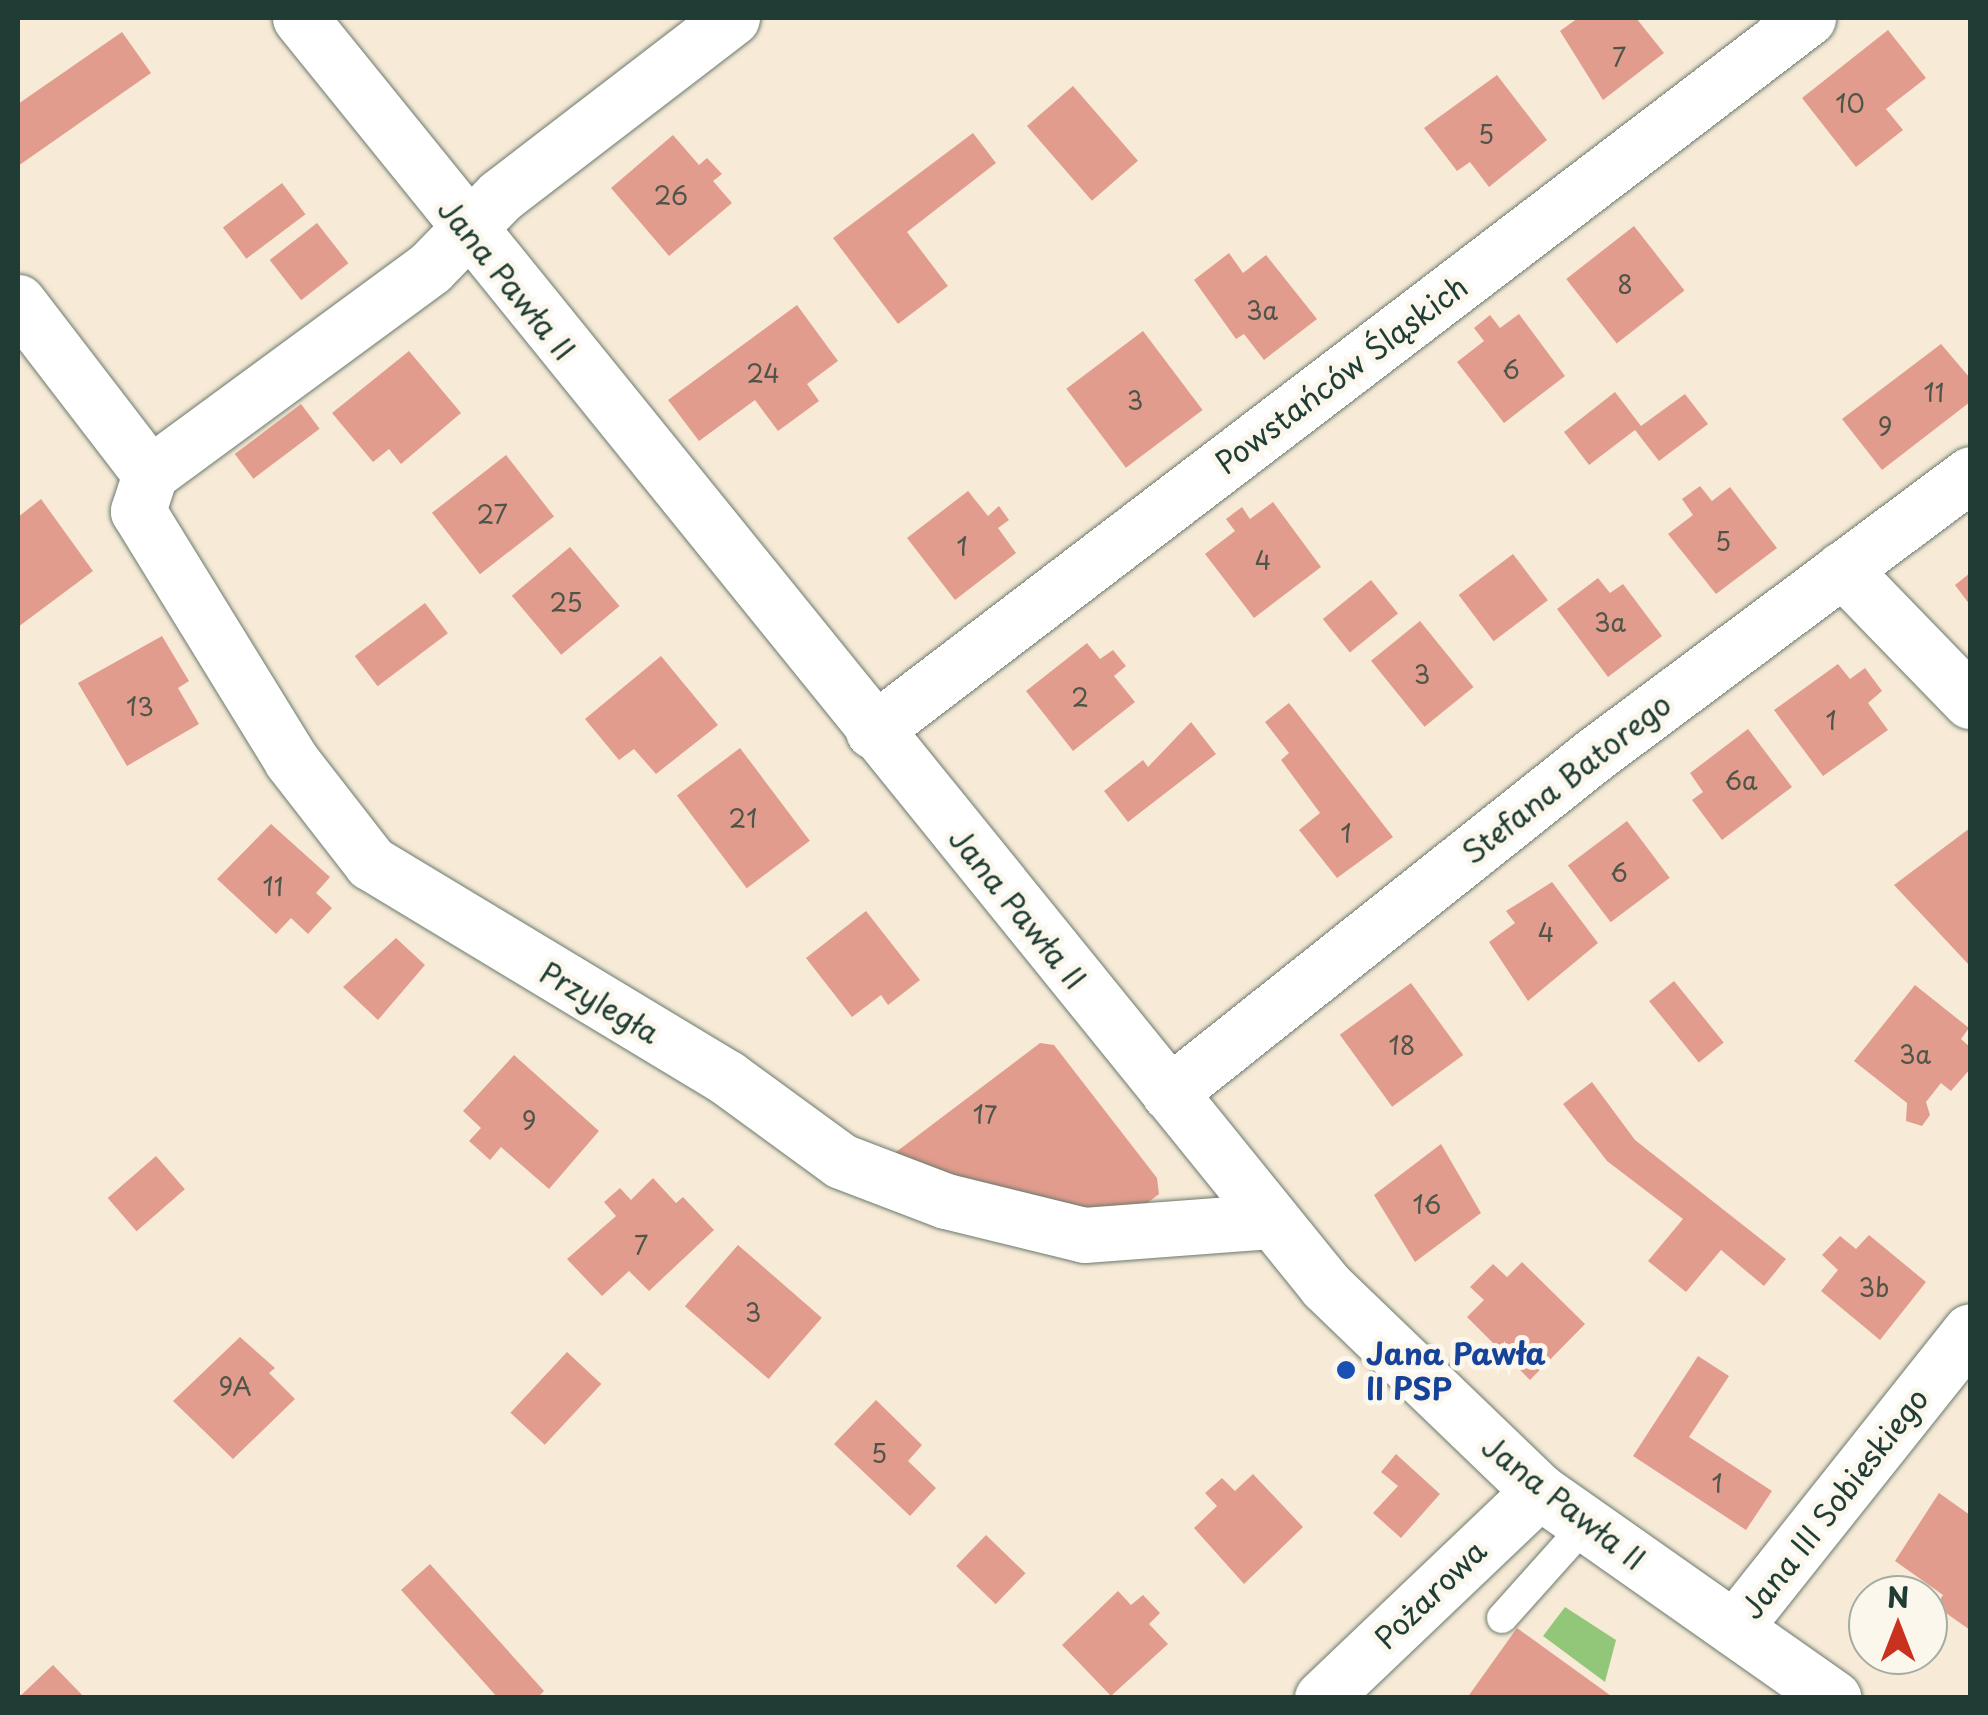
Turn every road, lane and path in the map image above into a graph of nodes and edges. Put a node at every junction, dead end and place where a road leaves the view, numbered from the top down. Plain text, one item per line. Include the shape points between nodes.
1 (300, 18) edge
2 (732, 18) edge
3 (1808, 18) edge
4 (465, 228) junction
5 (18, 302) edge
6 (150, 474) junction
7 (1970, 474) edge
8 (1842, 570) junction
9 (1970, 701) edge
10 (873, 731) junction
11 (1169, 1093) junction
12 (1270, 1221) junction
13 (1970, 1331) edge
14 (1539, 1490) junction
15 (1586, 1524) junction
16 (1502, 1618) dead end
17 (1734, 1628) junction
18 (1322, 1698) edge
19 (1834, 1698) edge

1 - 4 street, Jana Pawła II
2 - 4 street
3 - 10 street, Powstańców Śląskich
4 - 6 street via 430,268
4 - 10 street, Jana Pawła II
5 - 6 street
6 - 12 street, Przyległa via 138,512 291,760 370,863 726,1077 841,1161 946,1200 1084,1235
7 - 8 street, Stefana Batorego
8 - 9 street
8 - 11 street, Stefana Batorego via 1595,754
10 - 11 street, Jana Pawła II
11 - 12 street, Jana Pawła II
12 - 14 street, Jana Pawła II via 1382,1344
13 - 17 street, Jana III Sobieskiego
14 - 15 street, Jana Pawła II
14 - 18 street, Pożarowa
15 - 16 lane
15 - 17 street, Jana Pawła II
17 - 19 street, Jana Pawła II

